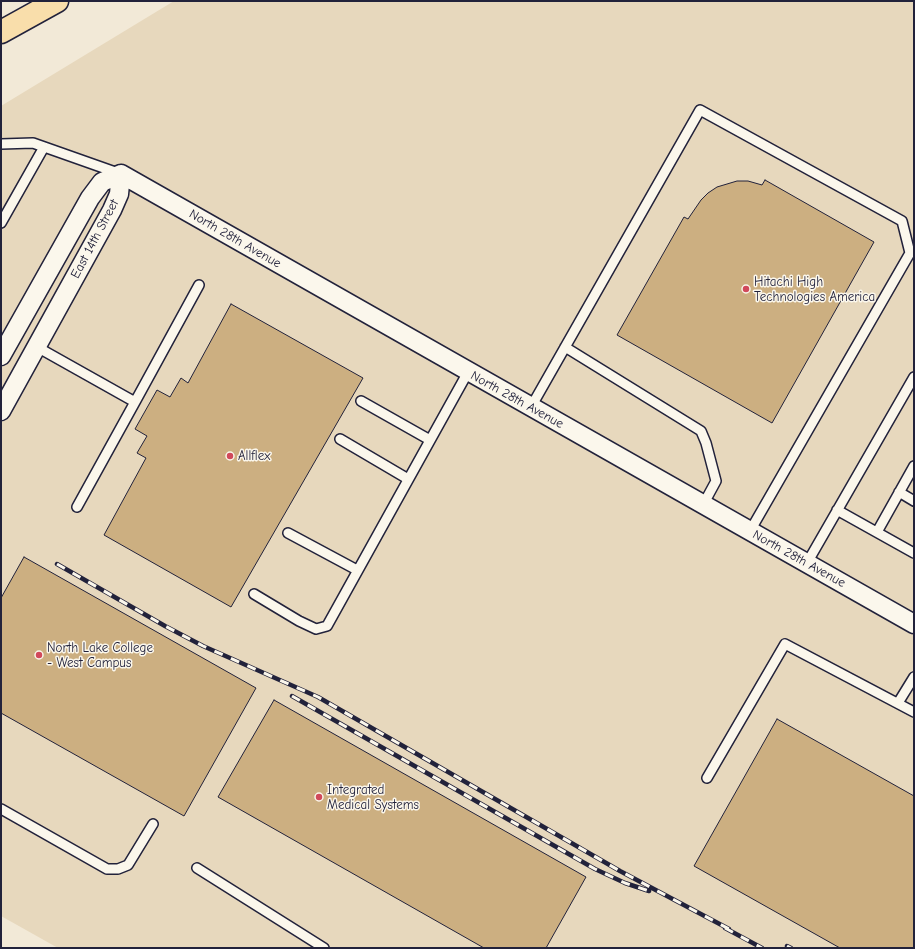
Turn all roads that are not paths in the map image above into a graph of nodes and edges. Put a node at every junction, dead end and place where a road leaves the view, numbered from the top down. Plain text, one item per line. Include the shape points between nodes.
1 (57, 1) edge
2 (1, 32) edge
3 (1, 144) edge
4 (44, 147) junction
5 (121, 174) junction
6 (1, 223) edge
7 (199, 285) dead end
8 (37, 347) junction
9 (565, 347) junction
10 (1, 356) edge
11 (468, 372) junction
12 (914, 377) edge
13 (361, 401) dead end
14 (135, 402) junction
15 (530, 407) junction
16 (1, 411) edge
17 (340, 439) dead end
18 (430, 440) junction
19 (914, 466) edge
20 (408, 479) junction
21 (899, 492) junction
22 (914, 501) edge
23 (703, 505) junction
24 (77, 508) dead end
25 (837, 510) junction
26 (750, 531) junction
27 (877, 532) junction
28 (288, 533) dead end
29 (914, 553) edge
30 (807, 563) junction
31 (357, 570) junction
32 (254, 594) dead end
33 (914, 624) edge
34 (914, 677) edge
35 (898, 704) junction
36 (914, 712) edge
37 (707, 778) dead end
38 (1, 809) edge
39 (153, 824) dead end
40 (197, 868) dead end
41 (324, 948) edge

1 - 2 highway
3 - 4 lane via 33,143
4 - 5 lane
4 - 6 lane
5 - 8 street, East 14th Street via 119,194 112,210
5 - 10 street, East 14th Street via 102,182 90,198
5 - 11 street, North 28th Avenue
7 - 14 lane
8 - 14 lane
8 - 16 street, East 14th Street
9 - 15 lane
9 - 23 lane via 701,431 716,481
9 - 26 lane via 700,110 902,221 910,253
11 - 15 street, North 28th Avenue
11 - 18 lane
12 - 25 lane
13 - 18 lane
14 - 24 lane
15 - 23 street, North 28th Avenue
17 - 20 lane
18 - 20 lane
19 - 21 lane
20 - 31 lane
21 - 22 lane
21 - 27 lane
23 - 26 street, North 28th Avenue
25 - 27 lane
25 - 30 lane
26 - 30 street, North 28th Avenue
27 - 29 lane
28 - 31 lane
30 - 33 street, North 28th Avenue
31 - 32 lane via 327,626 316,629
34 - 35 lane
35 - 36 lane
35 - 37 lane via 785,644
38 - 39 lane via 107,869 118,869 128,865
40 - 41 lane

